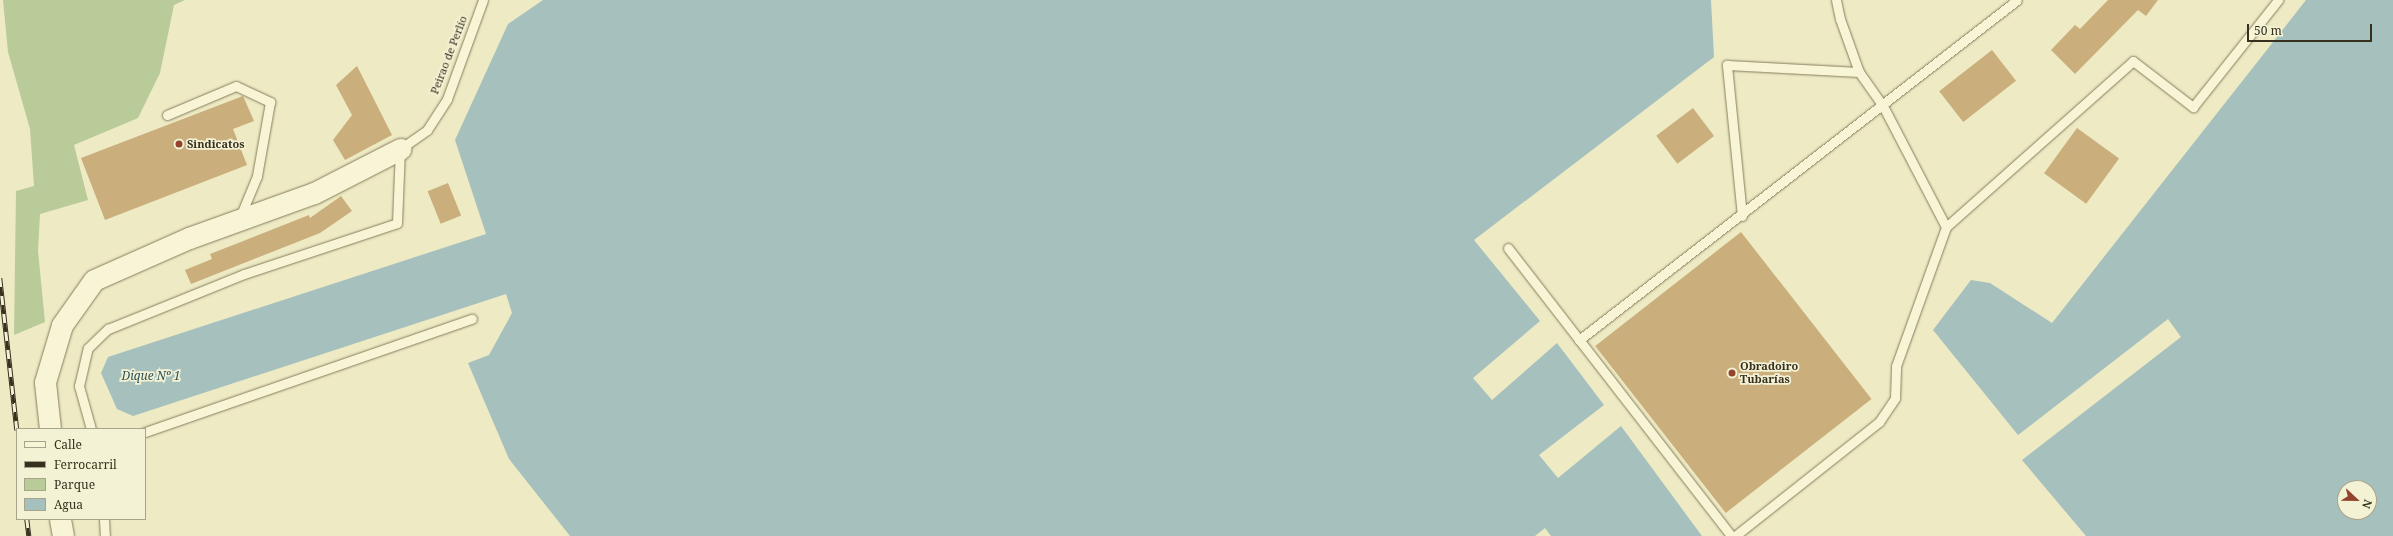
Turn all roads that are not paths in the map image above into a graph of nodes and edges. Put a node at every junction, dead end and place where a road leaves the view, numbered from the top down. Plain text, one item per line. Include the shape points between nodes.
1 (483, 0) edge
2 (1836, 0) edge
3 (2017, 0) edge
4 (2278, 0) edge
5 (1859, 72) junction
6 (1883, 106) junction
7 (167, 114) dead end
8 (400, 149) junction
9 (1742, 216) junction
10 (239, 220) junction
11 (1946, 227) junction
12 (1508, 248) dead end
13 (472, 319) dead end
14 (1579, 340) junction
15 (50, 428) edge
16 (91, 428) edge
17 (146, 432) edge
18 (60, 520) edge
19 (104, 520) edge
20 (62, 536) edge
21 (105, 536) edge
22 (1731, 536) edge
23 (1735, 536) edge

1 - 8 lane, Peirao de Perlío via 447,99 427,130
2 - 5 lane
3 - 6 lane
4 - 11 lane via 2193,107 2133,61
5 - 6 lane
5 - 9 lane via 1727,65
6 - 9 lane
6 - 11 lane
7 - 10 lane via 236,86 270,102 257,176
8 - 10 street via 314,193
8 - 16 lane via 397,223 244,274 108,329 88,348 79,386
9 - 14 lane
10 - 15 street via 139,258 94,280 62,324 45,382
11 - 23 lane via 1896,366 1895,398 1879,422
12 - 14 lane
13 - 17 lane
14 - 22 lane
18 - 20 street
19 - 21 lane

